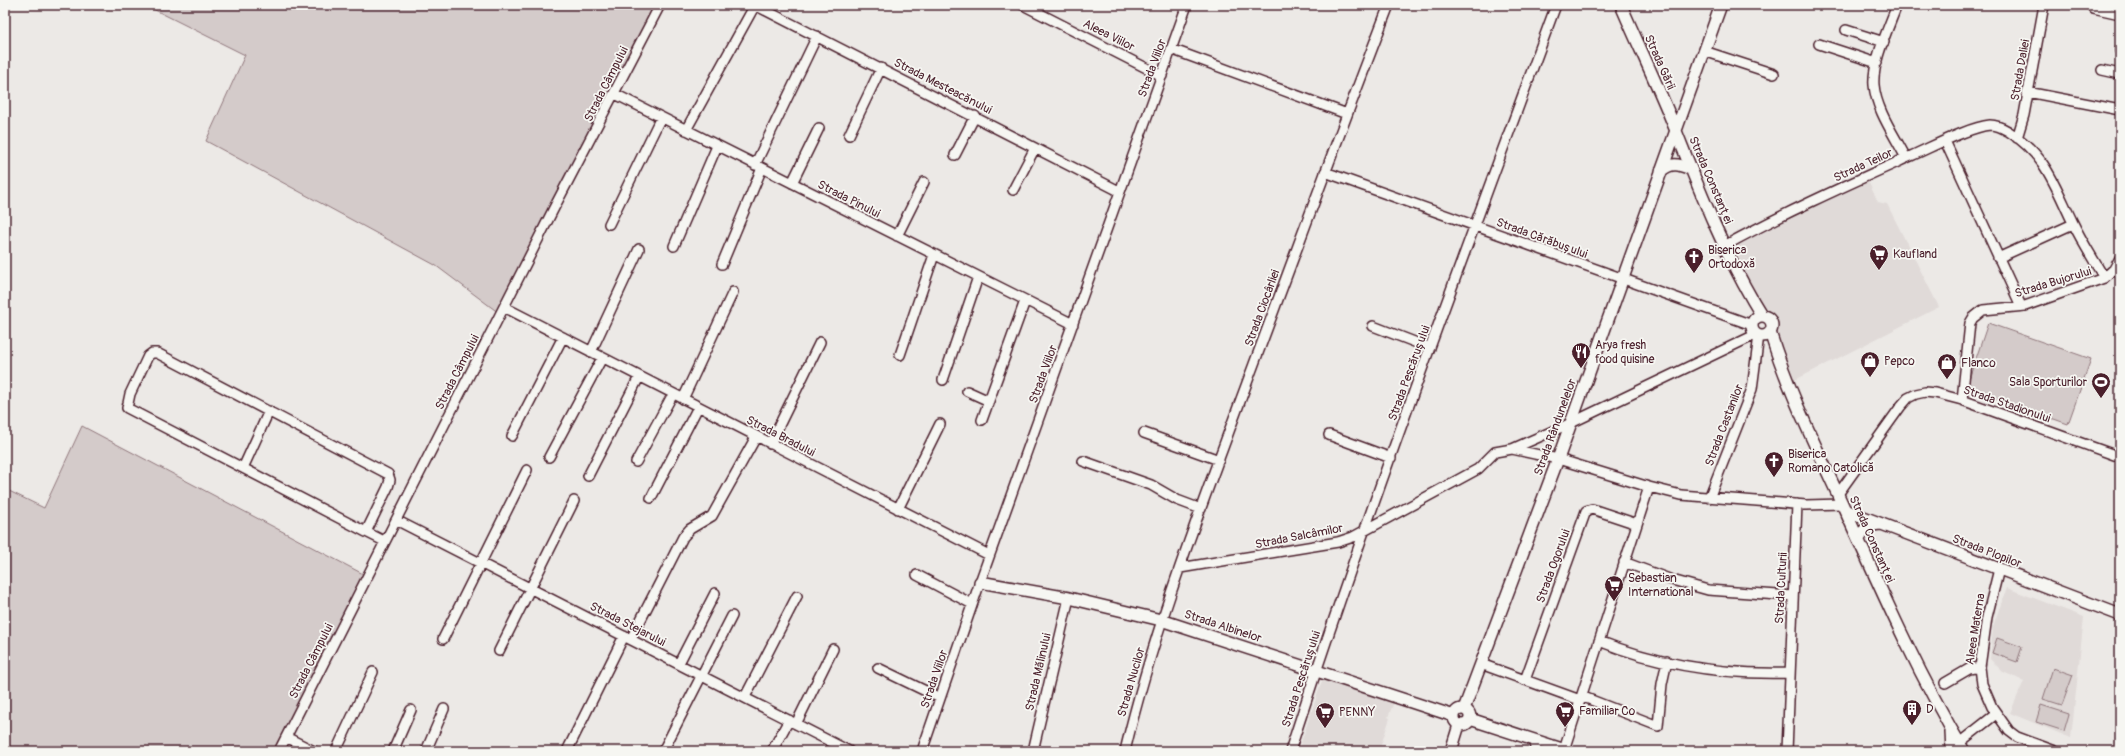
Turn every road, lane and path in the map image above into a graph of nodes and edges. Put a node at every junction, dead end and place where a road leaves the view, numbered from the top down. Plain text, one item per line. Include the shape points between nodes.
1 (660, 5) edge
2 (755, 5) edge
3 (1023, 5) edge
4 (1187, 5) edge
5 (1389, 5) edge
6 (1556, 5) edge
7 (1621, 5) edge
8 (1721, 5) edge
9 (1897, 5) edge
10 (2044, 5) edge
11 (2093, 8) dead end
12 (2120, 14) edge
13 (1846, 30) dead end
14 (817, 36) junction
15 (1884, 42) junction
16 (1819, 44) dead end
17 (1171, 49) junction
18 (1704, 51) junction
19 (1877, 64) junction
20 (881, 68) junction
21 (2102, 70) dead end
22 (1774, 74) dead end
23 (2120, 74) edge
24 (1162, 76) junction
25 (2027, 92) junction
26 (615, 94) junction
27 (2120, 110) edge
28 (1347, 114) junction
29 (975, 116) junction
30 (661, 117) junction
31 (819, 128) dead end
32 (686, 130) junction
33 (1676, 130) junction
34 (849, 135) dead end
35 (2017, 138) junction
36 (1945, 141) junction
37 (718, 146) junction
38 (1035, 148) junction
39 (955, 155) dead end
40 (1906, 158) junction
41 (759, 166) junction
42 (1690, 169) junction
43 (1661, 171) junction
44 (1325, 172) junction
45 (924, 182) dead end
46 (792, 183) junction
47 (1013, 190) dead end
48 (1119, 192) junction
49 (609, 224) dead end
50 (2073, 224) junction
51 (1474, 227) junction
52 (897, 236) junction
53 (1726, 245) junction
54 (674, 246) dead end
55 (639, 249) dead end
56 (934, 255) junction
57 (1998, 258) junction
58 (2120, 258) edge
59 (722, 264) dead end
60 (978, 277) junction
61 (2104, 278) junction
62 (1622, 279) junction
63 (733, 292) dead end
64 (1025, 301) junction
65 (2020, 306) junction
66 (504, 307) junction
67 (1073, 324) junction
68 (1373, 326) dead end
69 (1759, 328) junction
70 (562, 337) junction
71 (820, 342) dead end
72 (1430, 348) junction
73 (591, 352) junction
74 (900, 355) dead end
75 (602, 358) junction
76 (639, 377) junction
77 (943, 380) dead end
78 (967, 391) dead end
79 (673, 394) junction
80 (683, 399) junction
81 (1962, 400) junction
82 (989, 401) junction
83 (698, 407) junction
84 (269, 411) junction
85 (982, 420) dead end
86 (1571, 423) junction
87 (940, 424) dead end
88 (1144, 433) dead end
89 (1329, 435) dead end
90 (512, 436) dead end
91 (756, 437) junction
92 (770, 444) junction
93 (1512, 449) junction
94 (549, 456) dead end
95 (2120, 457) edge
96 (1391, 458) junction
97 (1219, 460) junction
98 (1558, 460) junction
99 (636, 462) dead end
100 (1083, 462) dead end
101 (242, 468) junction
102 (527, 470) dead end
103 (588, 476) dead end
104 (1649, 487) junction
105 (651, 498) dead end
106 (1709, 498) junction
107 (574, 501) dead end
108 (1841, 503) junction
109 (1797, 504) junction
110 (898, 509) junction
111 (1201, 509) junction
112 (396, 520) junction
113 (1637, 524) junction
114 (1882, 524) junction
115 (1365, 530) junction
116 (366, 532) junction
117 (384, 541) junction
118 (1859, 542) junction
119 (989, 555) junction
120 (1624, 562) junction
121 (482, 564) junction
122 (1180, 568) junction
123 (1999, 569) junction
124 (917, 576) dead end
125 (980, 582) junction
126 (530, 589) junction
127 (715, 593) dead end
128 (797, 596) dead end
129 (1793, 596) junction
130 (1069, 598) junction
131 (972, 604) junction
132 (2120, 615) edge
133 (732, 616) dead end
134 (1162, 620) junction
135 (627, 638) junction
136 (443, 639) dead end
137 (1599, 641) junction
138 (833, 649) dead end
139 (499, 651) dead end
140 (1664, 660) junction
141 (679, 664) junction
142 (1481, 664) junction
143 (1980, 667) junction
144 (878, 668) dead end
145 (1317, 669) junction
146 (373, 672) dead end
147 (1789, 674) junction
148 (702, 675) junction
149 (1525, 680) junction
150 (1946, 683) dead end
151 (745, 697) junction
152 (940, 698) junction
153 (1580, 698) junction
154 (444, 709) dead end
155 (1464, 709) junction
156 (411, 710) dead end
157 (1996, 714) junction
158 (1470, 719) junction
159 (1457, 720) junction
160 (792, 722) junction
161 (286, 737) junction
162 (1536, 746) edge
163 (1958, 748) edge
164 (1566, 750) edge
165 (279, 751) edge
166 (314, 751) edge
167 (336, 751) edge
168 (393, 751) edge
169 (426, 751) edge
170 (567, 751) edge
171 (662, 751) edge
172 (772, 751) edge
173 (849, 751) edge
174 (922, 751) edge
175 (1033, 751) edge
176 (1125, 751) edge
177 (1290, 751) edge
178 (1451, 751) edge
179 (1787, 751) edge
180 (2055, 751) edge

1 - 26 street, Strada Câmpului
2 - 14 street, Strada Mesteacănului
2 - 32 street
3 - 24 street, Aleea Viilor
4 - 17 street, Strada Viilor
5 - 28 street, Strada Ciocârliei
6 - 51 street, Strada Pescărușului
7 - 33 street, Strada Gării
8 - 18 street, Strada Constanței
9 - 15 street, Strada Teilor
10 - 25 street, Strada Daliei
11 - 12 street
13 - 15 street
14 - 20 street, Strada Mesteacănului
14 - 41 street
15 - 19 street, Strada Teilor
16 - 19 street
17 - 24 street, Strada Viilor
17 - 28 street
18 - 22 street
18 - 33 street, Strada Constanței
19 - 40 street, Strada Teilor via 1874,76 1876,98
20 - 29 street, Strada Mesteacănului
20 - 34 street
21 - 23 street
24 - 48 street, Strada Viilor
25 - 27 street
25 - 35 street, Strada Daliei
26 - 30 street, Strada Pinului
26 - 66 street, Strada Câmpului
28 - 44 street, Strada Ciocârliei
29 - 38 street, Strada Mesteacănului
29 - 39 street
30 - 32 street, Strada Pinului
30 - 49 street
31 - 46 street
32 - 37 street, Strada Pinului
33 - 42 street, Strada Constanței
33 - 43 street, Strada Rândunelelor
35 - 36 street via 2002,128 1990,125
35 - 50 street via 2049,171
36 - 40 street
36 - 57 street
37 - 41 street, Strada Pinului
37 - 54 street
38 - 47 street
38 - 48 street, Strada Mesteacănului
40 - 53 street, Strada Teilor
41 - 46 street, Strada Pinului
41 - 59 street
42 - 43 street via 1677,164
42 - 53 street, Strada Constanței
43 - 62 street, Strada Rândunelelor
44 - 51 street, Strada Cărăbușului
44 - 97 street, Strada Ciocârliei
45 - 52 street
46 - 52 street, Strada Pinului
48 - 67 street, Strada Viilor
50 - 57 street
50 - 61 street
51 - 62 street, Strada Cărăbușului
51 - 72 street, Strada Pescărușului
52 - 56 street, Strada Pinului
53 - 69 street, Strada Constanței
55 - 73 street
56 - 60 street, Strada Pinului
56 - 74 street
57 - 65 street
58 - 61 street, Strada Bujorului via 2114,269
60 - 64 street, Strada Pinului
60 - 77 street
61 - 65 street, Strada Bujorului
62 - 69 street, Strada Cărăbușului
62 - 86 street, Strada Rândunelelor
63 - 80 street
64 - 67 street, Strada Pinului
64 - 82 street
65 - 81 street, Strada Bujorului via 1983,310 1973,318 1970,323
66 - 70 street, Strada Bradului
66 - 112 street, Strada Câmpului
67 - 119 street, Strada Viilor
68 - 72 street
69 - 86 street
69 - 106 street, Strada Castanilor via 1752,388
69 - 108 street, Strada Constanței via 1778,361
70 - 73 street, Strada Bradului
70 - 90 street
71 - 92 street
72 - 96 street, Strada Pescărușului
73 - 75 street, Strada Bradului
75 - 76 street, Strada Bradului
75 - 94 street
76 - 79 street, Strada Bradului
76 - 103 street
78 - 82 street
79 - 80 street, Strada Bradului
79 - 99 street
80 - 83 street, Strada Bradului
81 - 95 street, Strada Stadionului
81 - 108 street, Strada Stadionului via 1925,392 1908,398
82 - 85 street
83 - 91 street, Strada Bradului
83 - 105 street
84 - 101 street
84 - 101 street via 157,353 148,356 130,394 127,408
84 - 116 street via 388,474 388,487
86 - 93 street
86 - 98 street, Strada Rândunelelor
87 - 110 street
88 - 97 street
89 - 96 street
91 - 92 street, Strada Bradului
91 - 135 street via 712,516 690,529 683,538
92 - 110 street, Strada Bradului
93 - 98 street
93 - 115 street, Strada Salcâmilor via 1495,452 1478,469
96 - 115 street, Strada Pescărușului
97 - 111 street, Strada Ciocârliei
98 - 104 street
98 - 142 street, Strada Rândunelelor
100 - 111 street via 1151,485 1177,500
101 - 116 street
102 - 121 street
104 - 106 street via 1681,495
104 - 113 street
106 - 109 street
107 - 126 street
108 - 109 street via 1817,506
108 - 114 street, Strada Plopilor
108 - 118 street, Strada Constanței
109 - 129 street, Strada Culturii
110 - 119 street, Strada Bradului
111 - 122 street, Strada Ciocârliei
112 - 117 street, Strada Câmpului
112 - 121 street, Strada Stejarului
113 - 120 street
113 - 149 street, Strada Ogorului via 1592,509 1586,511
114 - 118 street via 1867,527
114 - 123 street, Strada Plopilor
115 - 122 street, Strada Salcâmilor via 1338,542
115 - 145 street, Strada Pescărușului
116 - 117 street
117 - 161 street, Strada Câmpului
118 - 163 street, Strada Constanței via 1890,613
119 - 125 street, Strada Viilor
120 - 129 street via 1708,590
120 - 137 street
121 - 126 street, Strada Stejarului
121 - 136 street
122 - 134 street, Strada Ciocârliei
123 - 132 street, Strada Plopilor
123 - 143 street, Aleea Materna via 1986,617
124 - 131 street
125 - 130 street, Strada Albinelor
125 - 131 street, Strada Viilor
126 - 135 street, Strada Stejarului
126 - 139 street
127 - 141 street
128 - 151 street
129 - 147 street, Strada Culturii
130 - 134 street, Strada Albinelor
130 - 175 street, Strada Mălinului
131 - 152 street, Strada Viilor
133 - 148 street
134 - 145 street, Strada Albinelor
134 - 176 street, Strada Nucilor via 1137,700
135 - 141 street, Strada Stejarului
135 - 170 street
137 - 140 street
137 - 153 street
138 - 160 street
140 - 147 street via 1725,672
140 - 153 street via 1658,726
141 - 148 street, Strada Stejarului
142 - 149 street
142 - 155 street, Strada Rândunelelor
143 - 150 street via 1969,669
143 - 157 street, Aleea Materna via 1984,691
144 - 152 street
145 - 159 street, Strada Albinelor
145 - 177 street, Strada Pescărușului
146 - 167 street
147 - 179 street, Strada Culturii
148 - 151 street, Strada Stejarului
148 - 171 street
149 - 153 street
151 - 160 street, Strada Stejarului
152 - 174 street, Strada Viilor
153 - 164 street
154 - 169 street
155 - 158 street via 1470,714
155 - 159 street via 1457,711
156 - 168 street
157 - 163 street
157 - 180 street, Aleea Materna via 2009,731 2018,737
158 - 159 street via 1465,725
158 - 162 street
159 - 178 street
160 - 172 street
160 - 173 street, Strada Stejarului
161 - 165 street, Strada Câmpului
161 - 166 street
162 - 164 street

